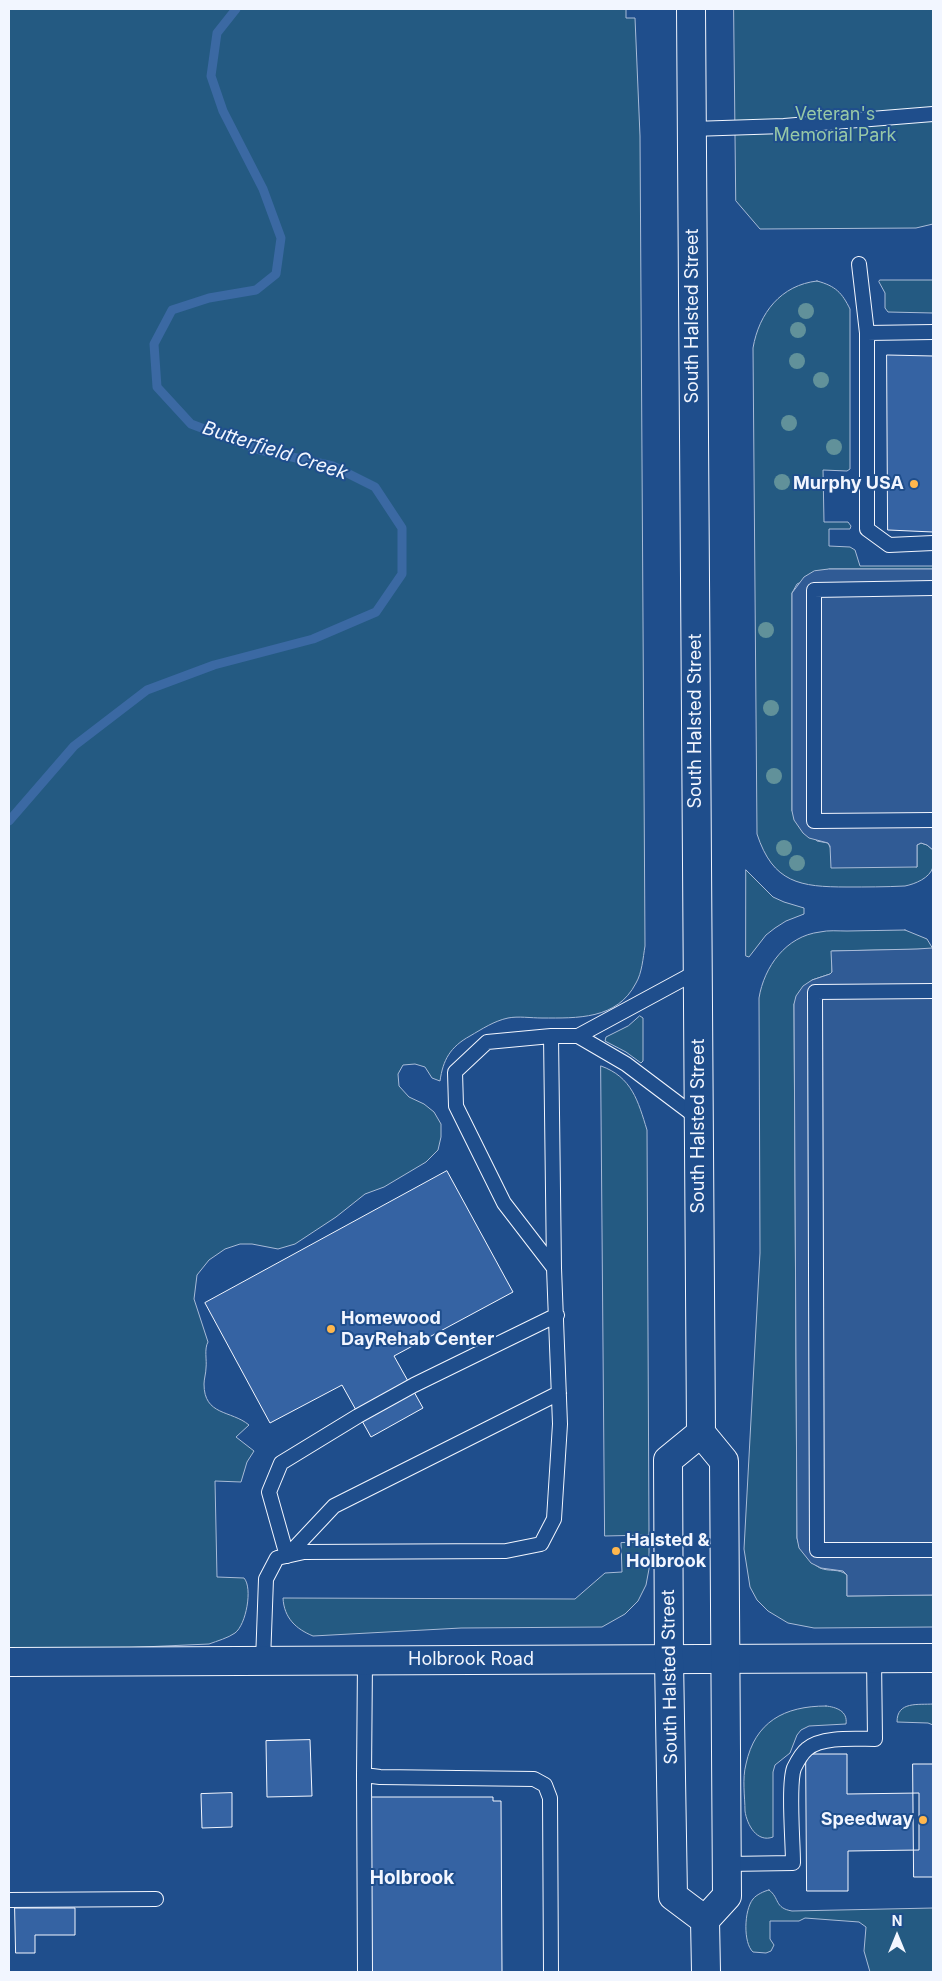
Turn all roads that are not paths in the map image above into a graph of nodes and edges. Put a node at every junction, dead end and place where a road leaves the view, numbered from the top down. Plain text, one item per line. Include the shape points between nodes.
1 (691, 12) edge
2 (933, 114) edge
3 (692, 129) junction
4 (859, 264) dead end
5 (933, 332) edge
6 (867, 333) junction
7 (933, 543) edge
8 (933, 588) edge
9 (933, 820) edge
10 (698, 971) junction
11 (933, 991) edge
12 (551, 1036) junction
13 (578, 1036) junction
14 (699, 1118) junction
15 (554, 1268) junction
16 (557, 1314) junction
17 (559, 1393) junction
18 (700, 1433) junction
19 (933, 1550) edge
20 (287, 1556) junction
21 (874, 1658) junction
22 (933, 1658) edge
23 (669, 1659) junction
24 (725, 1659) junction
25 (263, 1661) junction
26 (365, 1661) junction
27 (9, 1662) edge
28 (364, 1775) junction
29 (726, 1864) junction
30 (156, 1899) dead end
31 (9, 1900) edge
32 (705, 1920) junction
33 (365, 1972) edge
34 (551, 1972) edge
35 (706, 1972) edge

1 - 3 main road, South Halsted Street
2 - 3 lane via 784,126
3 - 10 main road, South Halsted Street
4 - 6 lane
5 - 6 lane
6 - 7 lane via 867,529 889,545
8 - 9 lane via 814,590 814,821
10 - 13 lane
10 - 14 main road, South Halsted Street
11 - 19 lane via 815,992 817,1550
12 - 13 lane
12 - 15 lane
12 - 15 lane via 487,1042 455,1072 456,1106 504,1203
13 - 14 lane via 626,1064
14 - 18 main road, South Halsted Street
15 - 16 lane
16 - 17 lane
16 - 20 lane via 414,1385 281,1463 269,1492
17 - 20 lane via 334,1506
17 - 20 lane via 554,1518 541,1544 506,1551 304,1552
18 - 23 main road, South Halsted Street via 668,1460
18 - 24 main road via 724,1461
20 - 25 lane via 277,1558 266,1579
21 - 22 main road, Holbrook Road
21 - 24 main road, Holbrook Road
21 - 29 lane via 874,1739 821,1743 808,1748 794,1769 793,1863
23 - 24 main road, Holbrook Road
23 - 26 main road, Holbrook Road
23 - 32 main road, South Halsted Street via 673,1896
24 - 29 main road
25 - 26 main road, Holbrook Road
25 - 27 main road, Holbrook Road
26 - 28 lane
28 - 33 lane
28 - 34 lane via 534,1779 545,1785 550,1798
29 - 32 main road via 726,1896
30 - 31 lane
32 - 35 main road

